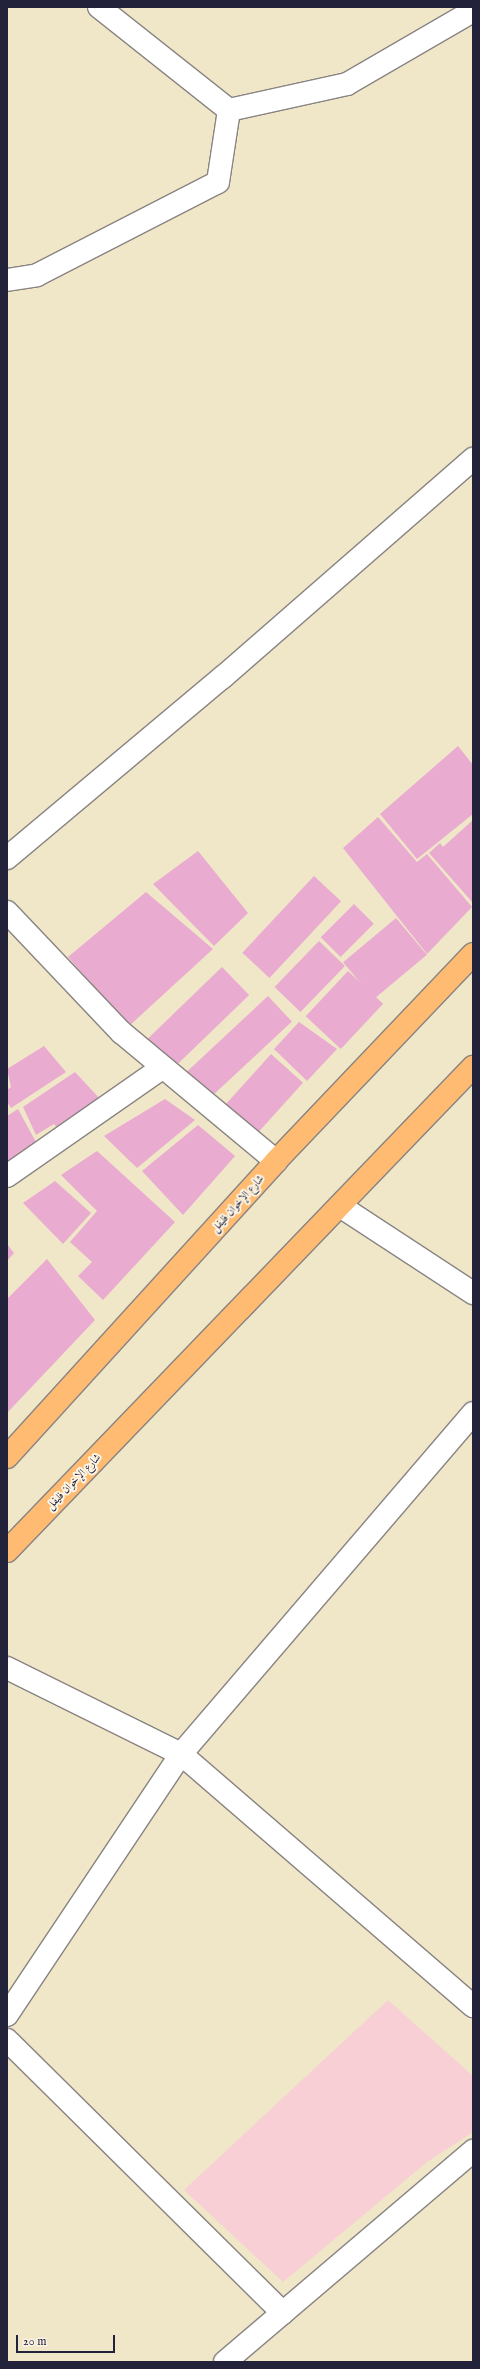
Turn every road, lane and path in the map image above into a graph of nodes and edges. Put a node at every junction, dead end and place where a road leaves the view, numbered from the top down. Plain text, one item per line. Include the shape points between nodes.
1 (99, 7) edge
2 (473, 11) edge
3 (229, 110) junction
4 (7, 280) edge
5 (471, 464) edge
6 (7, 858) edge
7 (7, 912) edge
8 (473, 954) edge
9 (473, 1067) edge
10 (162, 1068) junction
11 (276, 1161) junction
12 (7, 1176) edge
13 (340, 1206) junction
14 (473, 1293) edge
15 (473, 1413) edge
16 (7, 1457) edge
17 (7, 1551) edge
18 (7, 1668) edge
19 (181, 1754) junction
20 (473, 2006) edge
21 (7, 2015) edge
22 (7, 2040) edge
23 (473, 2151) edge
24 (283, 2313) junction
25 (225, 2362) edge

1 - 3 street
2 - 3 street via 347,84
3 - 4 street via 218,182 37,275
5 - 6 street
7 - 10 street via 45,956
8 - 11 main road, شارع الإخوان فليفل
9 - 13 main road, شارع الإخوان فليفل
10 - 11 street
10 - 12 street
11 - 16 main road, شارع الإخوان فليفل
13 - 14 street
13 - 17 main road, شارع الإخوان فليفل
15 - 19 street
18 - 19 street
19 - 20 street
19 - 21 street
22 - 24 street
23 - 24 street
24 - 25 street

